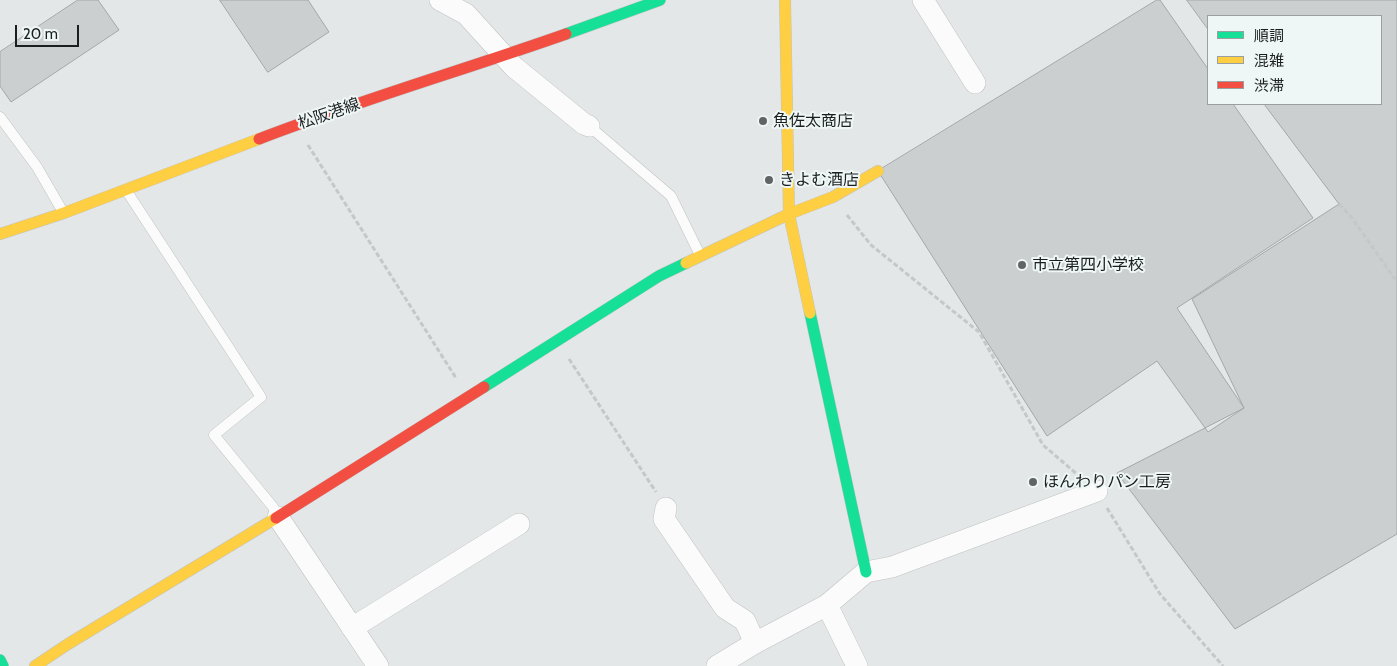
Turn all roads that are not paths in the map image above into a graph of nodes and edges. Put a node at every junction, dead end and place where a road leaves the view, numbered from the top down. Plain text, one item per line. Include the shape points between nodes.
1 (440, 0) edge
2 (660, 0) edge
3 (785, 0) edge
4 (923, 0) edge
5 (503, 56) junction
6 (975, 83) dead end
7 (0, 117) edge
8 (589, 126) joint
9 (878, 170) dead end
10 (126, 189) junction
11 (64, 213) junction
12 (789, 214) junction
13 (0, 234) edge
14 (700, 256) junction
15 (1097, 491) road end
16 (666, 508) road end
17 (278, 517) junction
18 (519, 524) dead end
19 (866, 572) junction
20 (827, 605) junction
21 (352, 628) junction
22 (755, 643) junction
23 (0, 660) edge
24 (3, 666) edge
25 (36, 666) edge
26 (378, 666) edge
27 (717, 666) edge
28 (857, 666) edge

1 - 5 street via 466,14
2 - 5 main road, 松阪港線
3 - 12 main road
4 - 6 street
5 - 8 street
5 - 10 main road, 松阪港線 via 295,125
7 - 11 lane via 38,167
8 - 14 lane via 671,196
9 - 12 main road via 832,197
10 - 11 main road, 松阪港線
10 - 17 lane via 261,397 214,435
11 - 13 main road, 松阪港線
12 - 14 main road
12 - 19 main road
14 - 17 main road via 659,276
15 - 19 street via 892,567
16 - 22 street via 664,519 725,608 744,621
17 - 21 street
17 - 25 main road
18 - 21 street
19 - 20 street
20 - 22 street
20 - 28 street
21 - 26 street
22 - 27 street
23 - 24 main road

